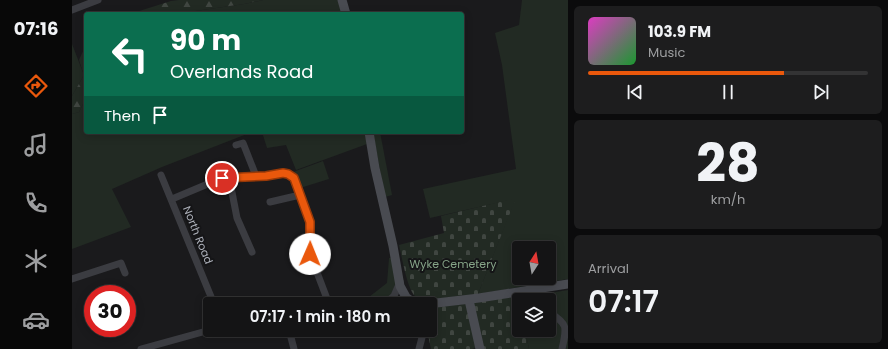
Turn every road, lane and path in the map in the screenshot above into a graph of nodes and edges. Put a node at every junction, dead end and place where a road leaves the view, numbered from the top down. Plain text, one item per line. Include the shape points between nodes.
1 (98, 0) edge
2 (342, 0) edge
3 (72, 10) edge
4 (345, 12) edge
5 (369, 134) edge
6 (236, 145) dead end
7 (161, 175) dead end
8 (256, 176) junction
9 (229, 177) junction
10 (300, 195) junction
11 (172, 199) junction
12 (270, 202) dead end
13 (252, 252) dead end
14 (125, 273) dead end
15 (72, 279) edge
16 (400, 282) junction
17 (568, 284) edge
18 (538, 289) junction
19 (539, 293) edge
20 (211, 297) edge
21 (326, 297) edge
22 (393, 297) edge
23 (406, 297) edge
24 (469, 300) junction
25 (437, 303) edge
26 (556, 316) edge
27 (203, 332) edge
28 (291, 337) edge
29 (422, 337) edge
30 (168, 341) junction
31 (142, 349) edge
32 (169, 349) edge
33 (294, 349) edge
34 (419, 349) edge
35 (480, 349) edge
36 (562, 349) edge

1 - 3 street
2 - 4 main road
5 - 16 main road
6 - 8 street via 244,142
7 - 11 street, North Road
8 - 9 street
8 - 10 street via 288,174 294,178
9 - 11 street
9 - 13 street via 237,218
10 - 12 street
10 - 21 street via 310,226 310,254
11 - 20 street, North Road
14 - 15 street via 119,260
16 - 22 street
16 - 23 main road
17 - 18 main road
18 - 19 street
18 - 24 main road
24 - 25 main road
24 - 35 main road
26 - 36 street via 566,326
27 - 30 street
28 - 33 street
29 - 34 street
30 - 31 street
30 - 32 street

